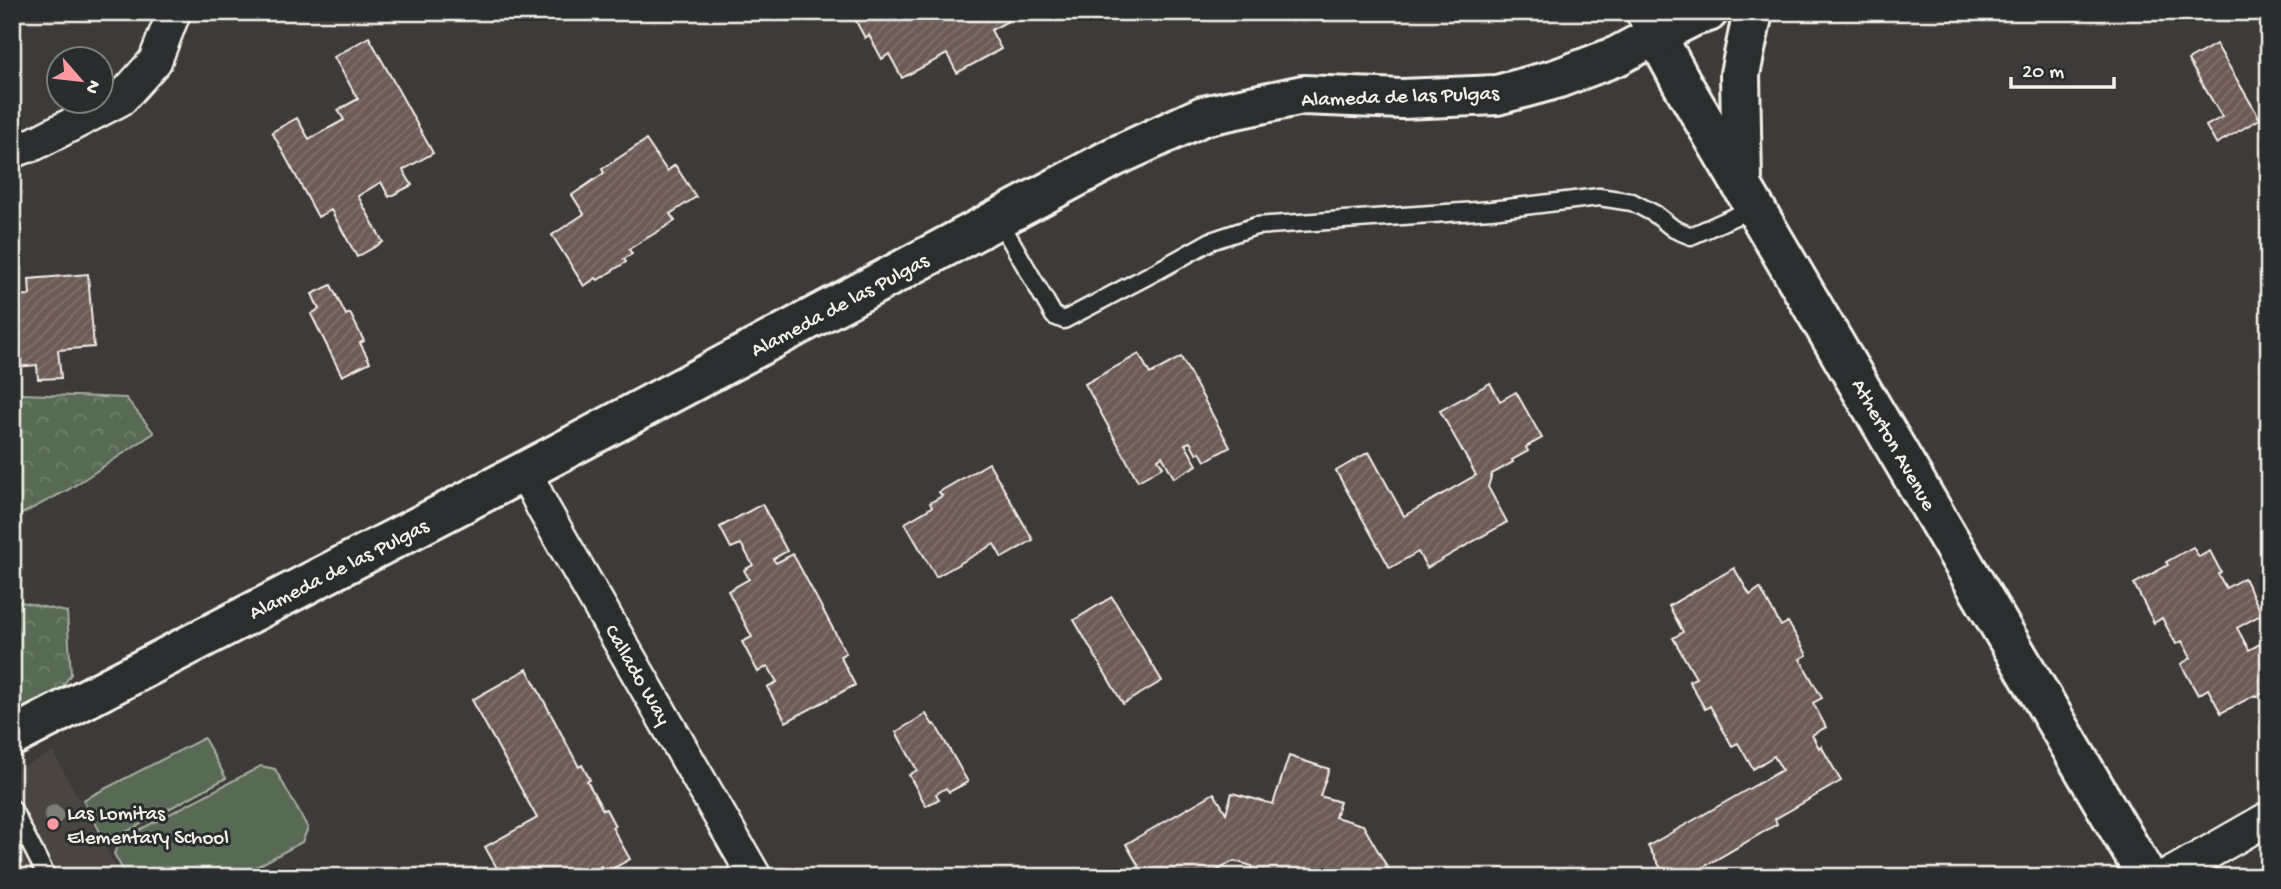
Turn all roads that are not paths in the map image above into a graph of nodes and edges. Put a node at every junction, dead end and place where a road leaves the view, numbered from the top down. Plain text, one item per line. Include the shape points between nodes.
1 (174, 12) edge
2 (1708, 12) edge
3 (1754, 12) edge
4 (1649, 24) edge
5 (12, 151) edge
6 (1749, 195) junction
7 (999, 220) junction
8 (525, 471) junction
9 (12, 737) edge
10 (12, 808) edge
11 (2269, 818) edge
12 (47, 877) edge
13 (755, 877) edge
14 (2147, 877) edge
15 (2166, 877) edge

1 - 5 street via 155,61 121,99
2 - 4 main road, Alameda de las Pulgas
3 - 6 main road via 1740,74
4 - 6 main road, Atherton Avenue
4 - 7 main road, Alameda de las Pulgas via 1617,56 1497,95 1402,99 1303,95 1203,116 1114,157
6 - 7 lane via 1691,236 1632,202 1599,197 1491,210 1255,226 1211,241 1064,320 1054,316
6 - 14 main road, Atherton Avenue
7 - 8 main road, Alameda de las Pulgas
8 - 9 main road, Alameda de las Pulgas
8 - 13 street, Callado Way
10 - 12 lane
11 - 15 street

